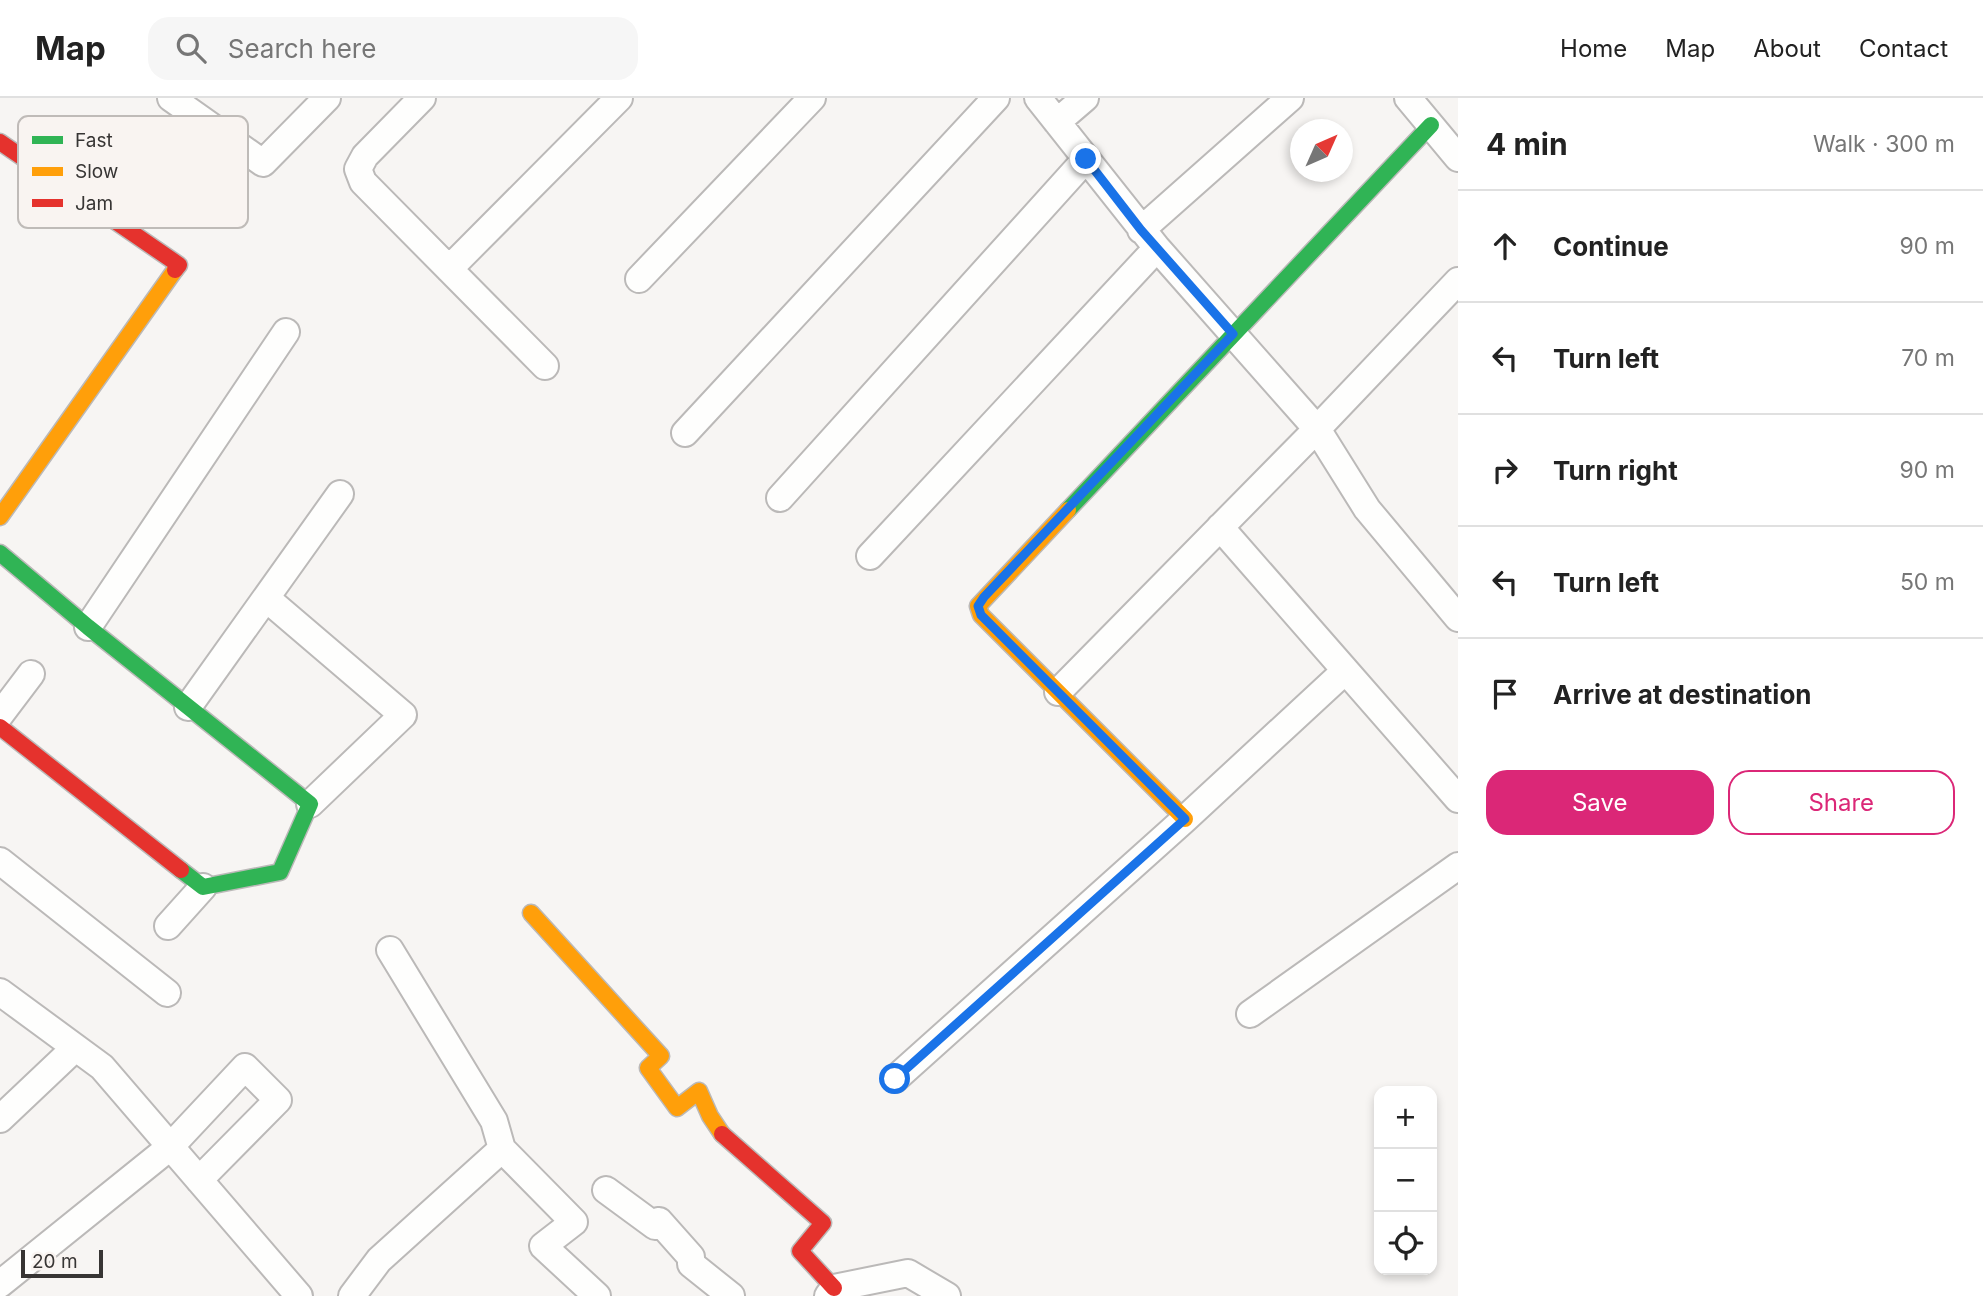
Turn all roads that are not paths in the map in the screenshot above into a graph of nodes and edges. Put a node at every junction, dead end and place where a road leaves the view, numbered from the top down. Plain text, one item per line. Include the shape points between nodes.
1 (171, 98) edge
2 (327, 98) edge
3 (422, 98) edge
4 (619, 98) edge
5 (812, 98) edge
6 (996, 98) edge
7 (1038, 98) edge
8 (1085, 98) edge
9 (1290, 98) edge
10 (1408, 98) edge
11 (196, 116) edge
12 (1057, 122) junction
13 (1431, 125) junction
14 (0, 142) edge
15 (248, 152) edge
16 (18, 154) edge
17 (1458, 158) edge
18 (1086, 159) junction
19 (125, 228) edge
20 (1149, 239) junction
21 (449, 269) junction
22 (639, 279) dead end
23 (1458, 281) edge
24 (286, 332) dead end
25 (1233, 334) junction
26 (545, 366) dead end
27 (1317, 429) junction
28 (684, 433) dead end
29 (340, 495) dead end
30 (780, 498) dead end
31 (0, 517) edge
32 (1220, 527) junction
33 (0, 554) edge
34 (870, 556) dead end
35 (266, 598) junction
36 (1458, 618) edge
37 (88, 627) junction
38 (1345, 671) junction
39 (31, 674) dead end
40 (1058, 692) junction
41 (188, 707) junction
42 (0, 715) edge
43 (0, 727) edge
44 (1458, 799) edge
45 (310, 804) junction
46 (1185, 819) junction
47 (0, 861) edge
48 (1458, 866) edge
49 (203, 887) junction
50 (531, 913) dead end
51 (167, 926) dead end
52 (390, 950) dead end
53 (0, 992) edge
54 (167, 993) dead end
55 (1250, 1014) dead end
56 (75, 1048) junction
57 (895, 1079) dead end
58 (0, 1119) edge
59 (170, 1147) junction
60 (502, 1149) junction
61 (199, 1180) junction
62 (606, 1190) dead end
63 (0, 1284) edge
64 (831, 1292) edge
65 (299, 1296) edge
66 (352, 1296) edge
67 (597, 1296) edge
68 (731, 1296) edge
69 (947, 1296) edge

1 - 11 street
2 - 15 street via 263,163
3 - 21 street via 365,156 358,169 363,182
4 - 21 street
5 - 22 street
6 - 28 street
7 - 12 street
8 - 12 street
9 - 20 street
10 - 13 street
12 - 18 street
13 - 17 street
13 - 25 street
14 - 16 street
18 - 20 street
18 - 30 street
19 - 31 street via 179,265
20 - 25 street
20 - 34 street
21 - 26 street
23 - 27 street
24 - 37 street
25 - 27 street
25 - 40 street via 978,606 981,615
27 - 32 street
27 - 36 street via 1367,509
29 - 35 street
32 - 38 street
32 - 40 street
33 - 37 street
35 - 41 street
35 - 45 street via 403,715
37 - 41 street
38 - 44 street
38 - 46 street
39 - 42 street
40 - 46 street
41 - 45 street
43 - 49 street
45 - 49 street via 280,872
46 - 57 street
47 - 54 street
48 - 55 street
49 - 51 street
50 - 64 street via 661,1056 648,1068 677,1108 699,1091 725,1139 823,1223 800,1251
52 - 60 street via 494,1121
53 - 56 street
56 - 58 street
56 - 59 street via 102,1067
59 - 61 street
59 - 61 street via 245,1067 278,1100
59 - 63 street
60 - 66 street via 379,1260
60 - 67 street via 574,1222 543,1246
61 - 65 street
62 - 68 street via 654,1226 659,1222 691,1257 691,1265
64 - 69 street via 908,1273

